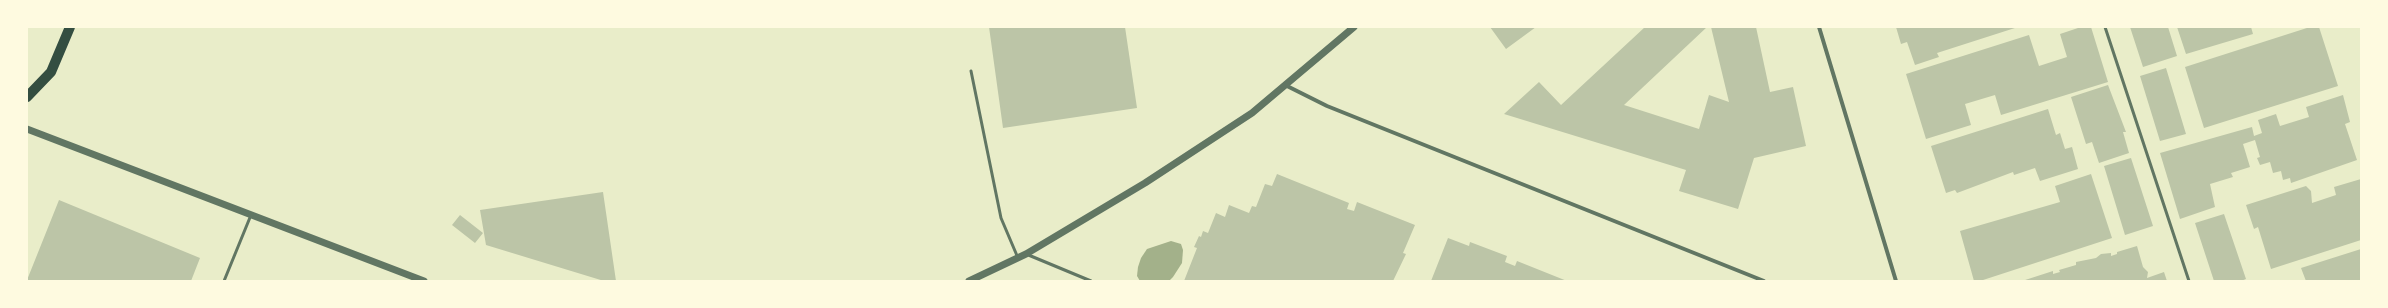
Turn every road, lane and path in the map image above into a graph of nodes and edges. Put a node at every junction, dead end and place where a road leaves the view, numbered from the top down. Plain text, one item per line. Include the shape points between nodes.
1 (70, 27) edge
2 (1354, 27) edge
3 (1819, 27) edge
4 (2105, 27) edge
5 (971, 71) dead end
6 (1284, 84) junction
7 (27, 97) edge
8 (27, 129) edge
9 (251, 215) junction
10 (1026, 254) junction
11 (1018, 258) junction
12 (224, 281) edge
13 (424, 281) edge
14 (969, 281) edge
15 (1091, 281) edge
16 (1764, 281) edge
17 (1896, 281) edge
18 (2189, 281) edge

1 - 7 main road via 51,72
2 - 6 street
3 - 17 street
4 - 18 lane
5 - 11 lane via 1001,218
6 - 10 street via 1246,117 1145,183
6 - 16 street via 1327,106
8 - 9 street
9 - 12 lane
9 - 13 street
10 - 11 street
10 - 15 lane
11 - 14 street

